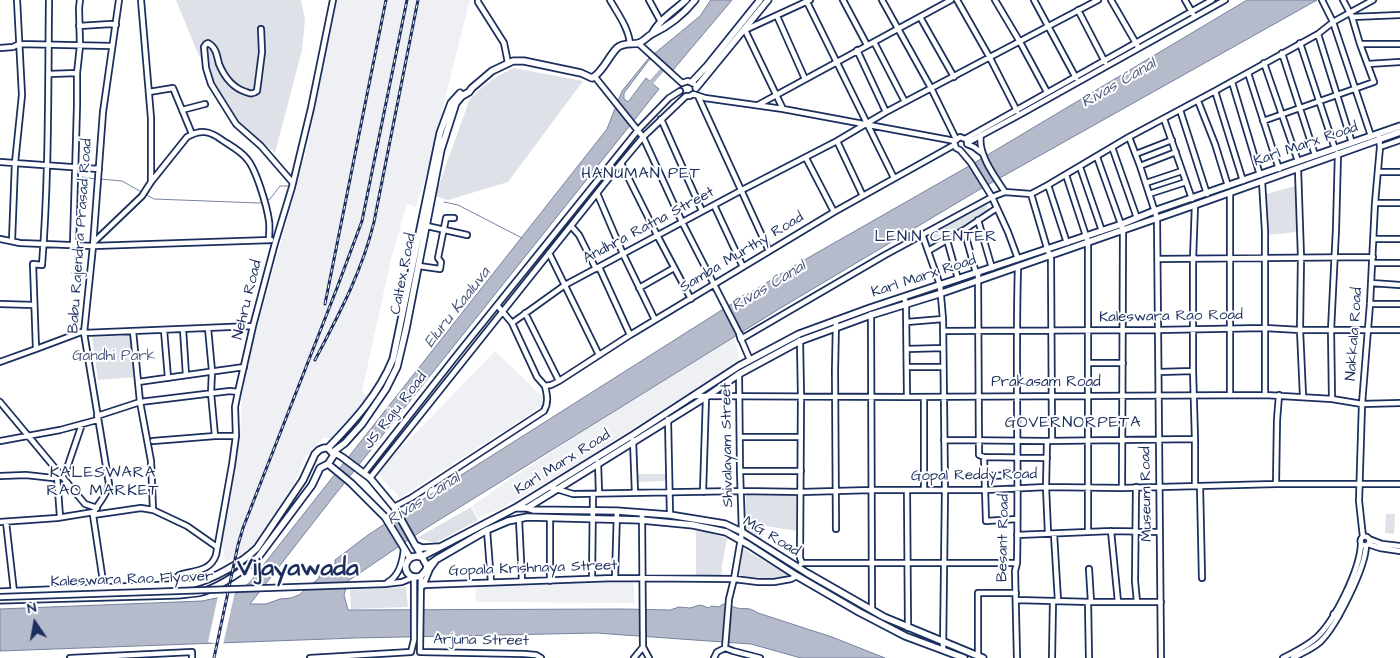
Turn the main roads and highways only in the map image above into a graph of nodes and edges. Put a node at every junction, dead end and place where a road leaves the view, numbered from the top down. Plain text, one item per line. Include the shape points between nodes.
1 (686, 0) edge
2 (695, 0) edge
3 (760, 0) edge
4 (768, 0) edge
5 (652, 34) junction
6 (692, 82) road end
7 (472, 88) junction
8 (696, 93) road end
9 (1400, 126) edge
10 (1400, 132) edge
11 (1379, 137) junction
12 (1337, 151) junction
13 (1261, 178) junction
14 (1229, 190) junction
15 (1156, 214) junction
16 (1122, 227) junction
17 (1087, 239) junction
18 (977, 275) junction
19 (750, 360) junction
20 (753, 367) junction
21 (633, 438) junction
22 (332, 452) junction
23 (313, 461) junction
24 (330, 466) junction
25 (320, 468) junction
26 (553, 488) junction
27 (515, 508) junction
28 (527, 508) junction
29 (558, 511) junction
30 (527, 517) junction
31 (641, 517) junction
32 (558, 518) junction
33 (415, 544) junction
34 (441, 547) junction
35 (421, 557) junction
36 (408, 560) junction
37 (427, 566) junction
38 (104, 588) junction
39 (0, 592) edge
40 (105, 597) junction
41 (0, 599) edge
42 (981, 657) edge
43 (964, 658) edge

1 - 5 main road
2 - 5 main road via 669,25
3 - 6 main road
4 - 8 main road
5 - 7 main road, Caltex Road via 638,43 624,44 616,49 592,78 516,61 492,71
7 - 22 main road, Caltex Road via 461,92 451,102 440,133 390,367
7 - 22 main road, Caltex Road via 460,97 454,107 441,150 397,367 353,434
9 - 11 main road, Karl Marx Road
10 - 11 main road, Karl Marx Road
11 - 12 main road, Karl Marx Road
11 - 12 main road, Karl Marx Road via 1371,136
12 - 13 main road, Karl Marx Road via 1298,169
12 - 13 main road, Karl Marx Road via 1315,155
13 - 14 main road, Karl Marx Road
13 - 14 main road, Karl Marx Road via 1243,180
14 - 15 main road, Karl Marx Road via 1207,194
14 - 15 main road, Karl Marx Road via 1195,205
15 - 16 main road, Karl Marx Road
15 - 16 main road, Karl Marx Road via 1137,218
16 - 17 main road, Karl Marx Road
16 - 17 main road, Karl Marx Road via 1102,231
17 - 18 main road, Karl Marx Road via 1047,248
17 - 18 main road, Karl Marx Road via 1018,267
18 - 19 main road, Karl Marx Road via 836,320 799,334
18 - 20 main road, Karl Marx Road via 942,293 800,341
19 - 20 main road
19 - 21 main road, Karl Marx Road
20 - 21 main road, Karl Marx Road
21 - 26 main road, Karl Marx Road via 598,463
21 - 26 main road, Karl Marx Road via 597,456
22 - 23 main road via 324,448 319,450
22 - 24 main road
22 - 33 main road via 370,478 395,509
23 - 25 main road
23 - 38 main road via 249,556 193,584
24 - 25 main road
24 - 36 main road via 385,517 405,549
25 - 40 main road via 312,485 259,556 217,586 203,592 175,595
26 - 27 main road, Karl Marx Road
26 - 28 main road, Karl Marx Road
27 - 28 main road, MG Road
27 - 34 main road, Karl Marx Road
28 - 29 main road, MG Road
28 - 30 main road
29 - 31 main road, MG Road via 618,512
29 - 32 main road
30 - 32 main road, MG Road
30 - 37 main road, MG Road via 508,520 487,530
31 - 32 main road, MG Road
31 - 42 main road, MG Road via 670,515 725,524 884,617
31 - 43 main road, MG Road via 726,532 859,612 924,644
33 - 34 main road via 422,548
33 - 35 main road
34 - 35 main road, Karl Marx Road
35 - 36 main road
35 - 37 main road
36 - 37 main road via 406,572 414,577 424,574
38 - 39 main road
38 - 40 main road
40 - 41 main road

